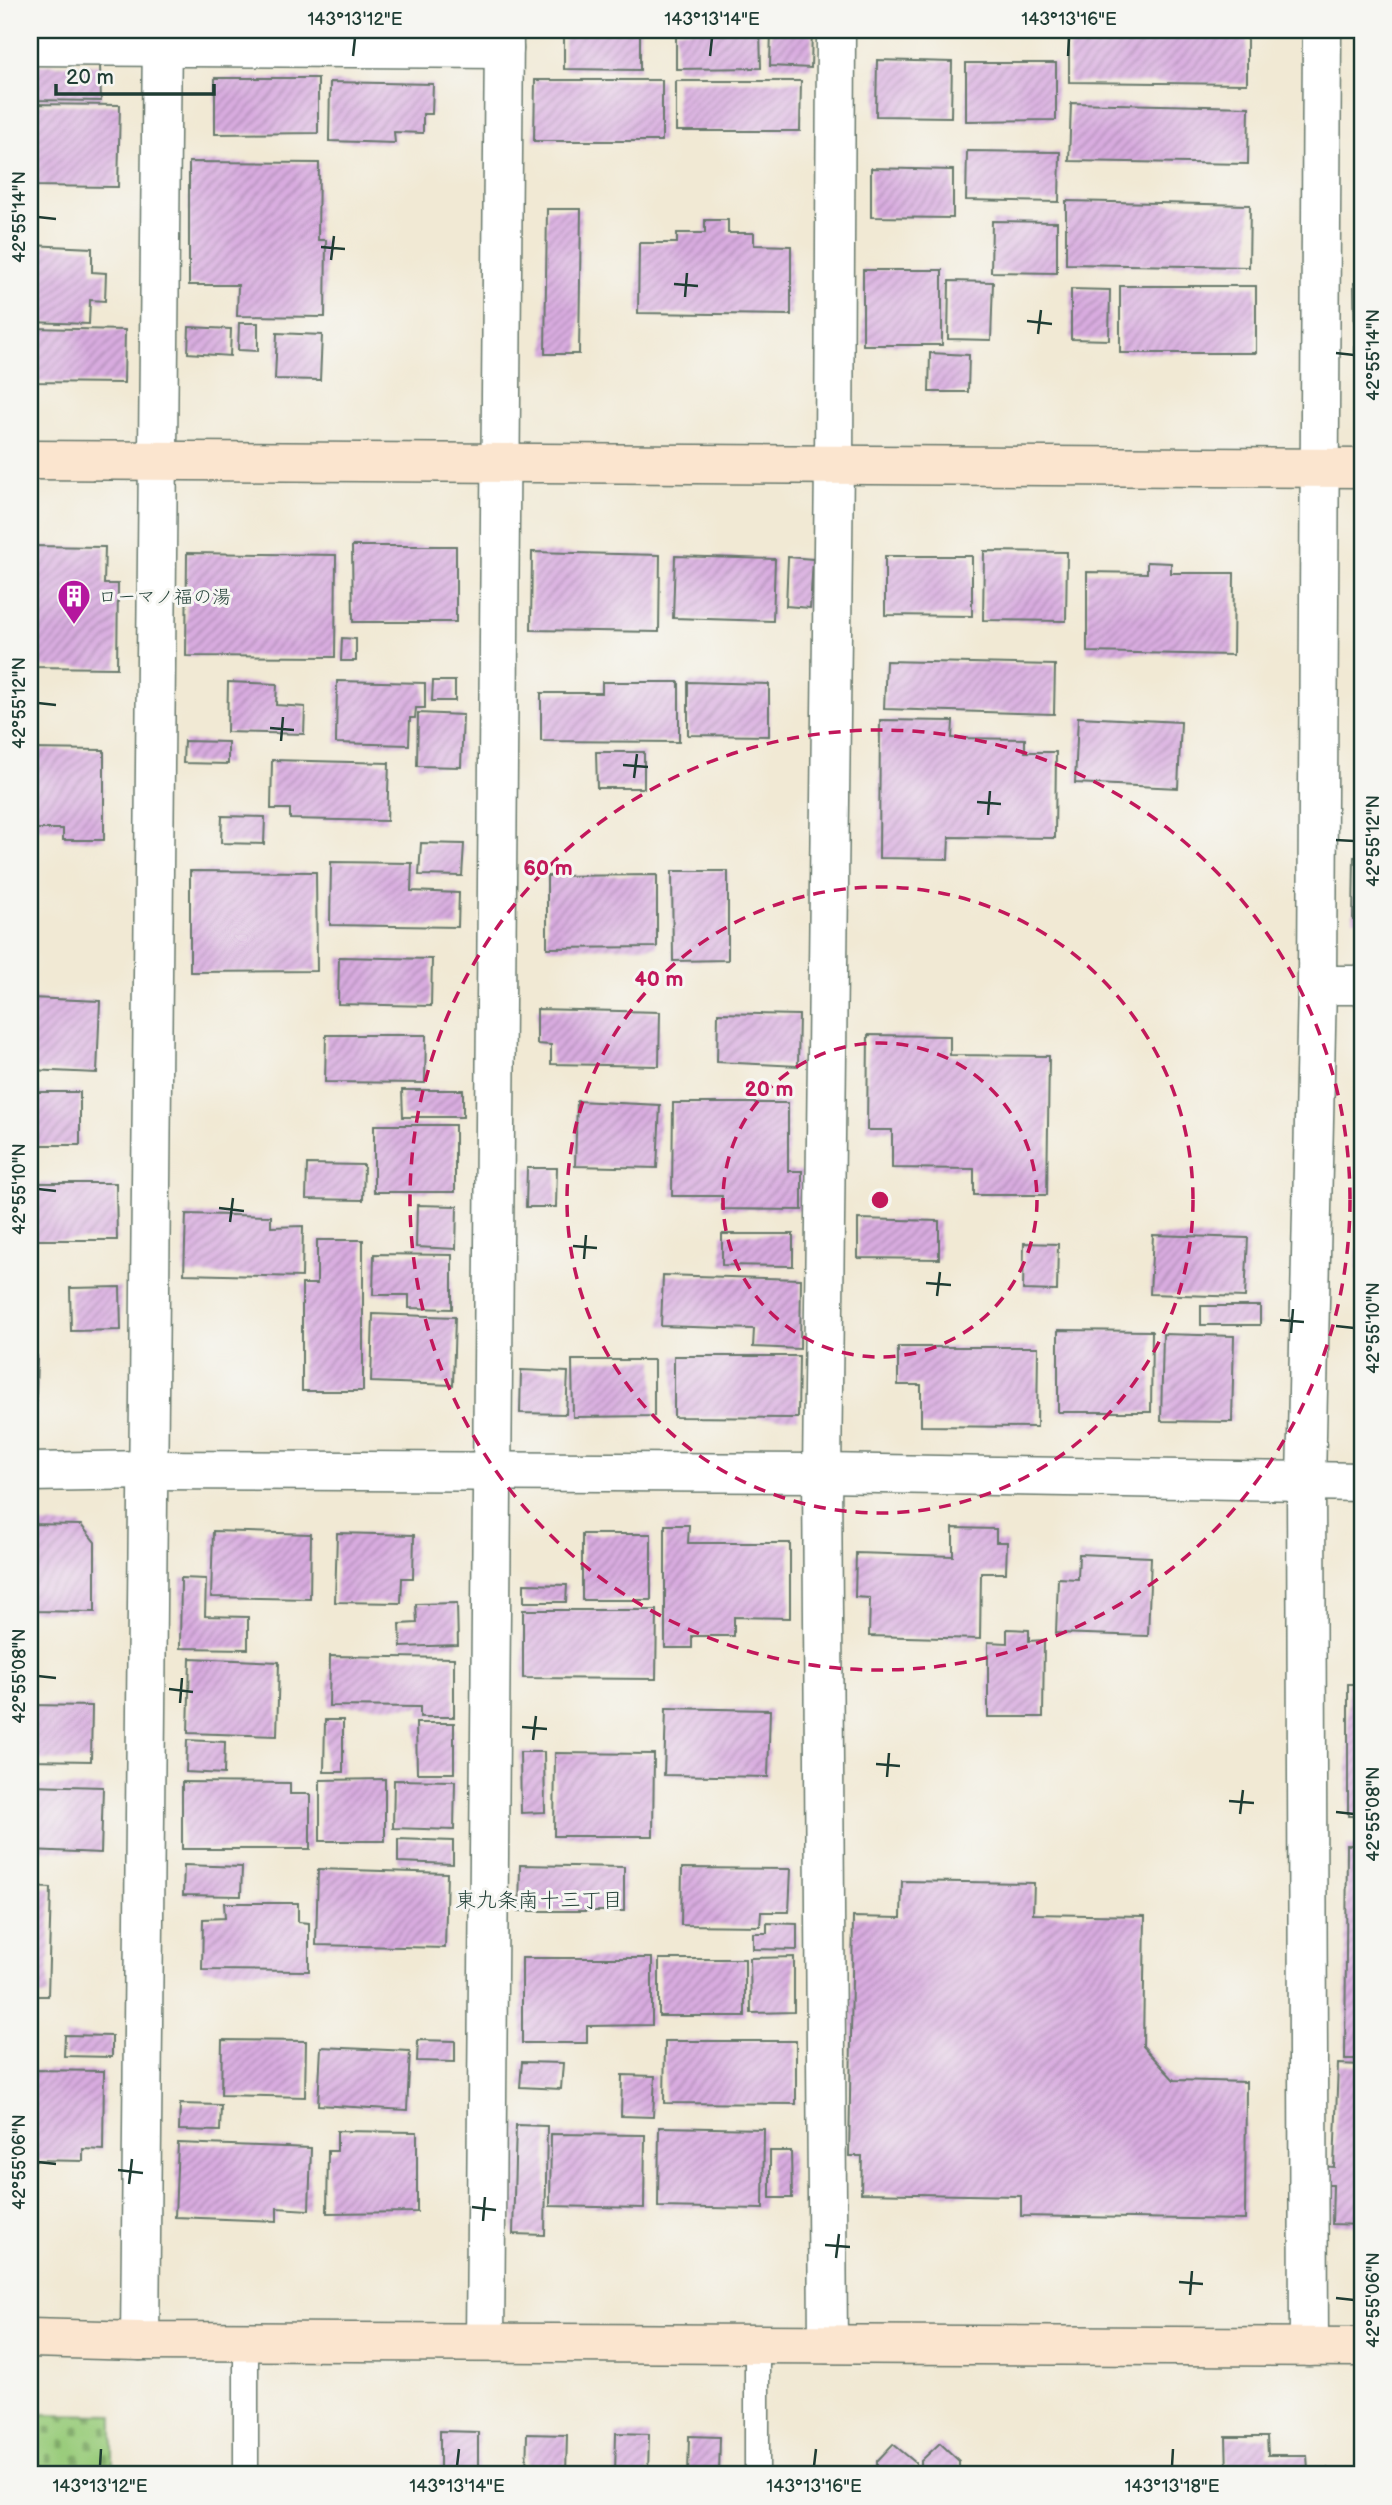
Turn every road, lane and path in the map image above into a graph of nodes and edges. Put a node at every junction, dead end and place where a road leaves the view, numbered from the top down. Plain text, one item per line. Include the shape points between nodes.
1 (836, 30) edge
2 (1322, 30) edge
3 (162, 39) edge
4 (504, 39) edge
5 (30, 46) edge
6 (30, 460) edge
7 (159, 460) junction
8 (501, 461) junction
9 (834, 464) junction
10 (1320, 468) junction
11 (1362, 468) edge
12 (1317, 985) junction
13 (1362, 985) edge
14 (150, 1470) junction
15 (30, 1472) edge
16 (493, 1473) junction
17 (822, 1473) junction
18 (1306, 1481) junction
19 (1362, 1482) edge
20 (30, 2338) edge
21 (140, 2341) junction
22 (246, 2342) junction
23 (485, 2342) junction
24 (757, 2344) junction
25 (828, 2344) junction
26 (1309, 2347) junction
27 (1362, 2347) edge
28 (246, 2475) edge
29 (757, 2475) edge

1 - 9 street
2 - 10 street
3 - 4 street
3 - 5 street
3 - 7 street
4 - 8 street
6 - 7 street
7 - 8 street
7 - 14 street
8 - 9 street
8 - 16 street
9 - 10 street
9 - 17 street
10 - 11 street
10 - 12 street
12 - 13 street
12 - 18 street
14 - 15 street
14 - 16 street
14 - 21 street
16 - 17 street
16 - 23 street
17 - 18 street
17 - 25 street
18 - 19 street
18 - 26 street
20 - 21 street
21 - 22 street
22 - 23 street
22 - 28 lane
23 - 24 street
24 - 25 street
24 - 29 lane
25 - 26 street
26 - 27 street

